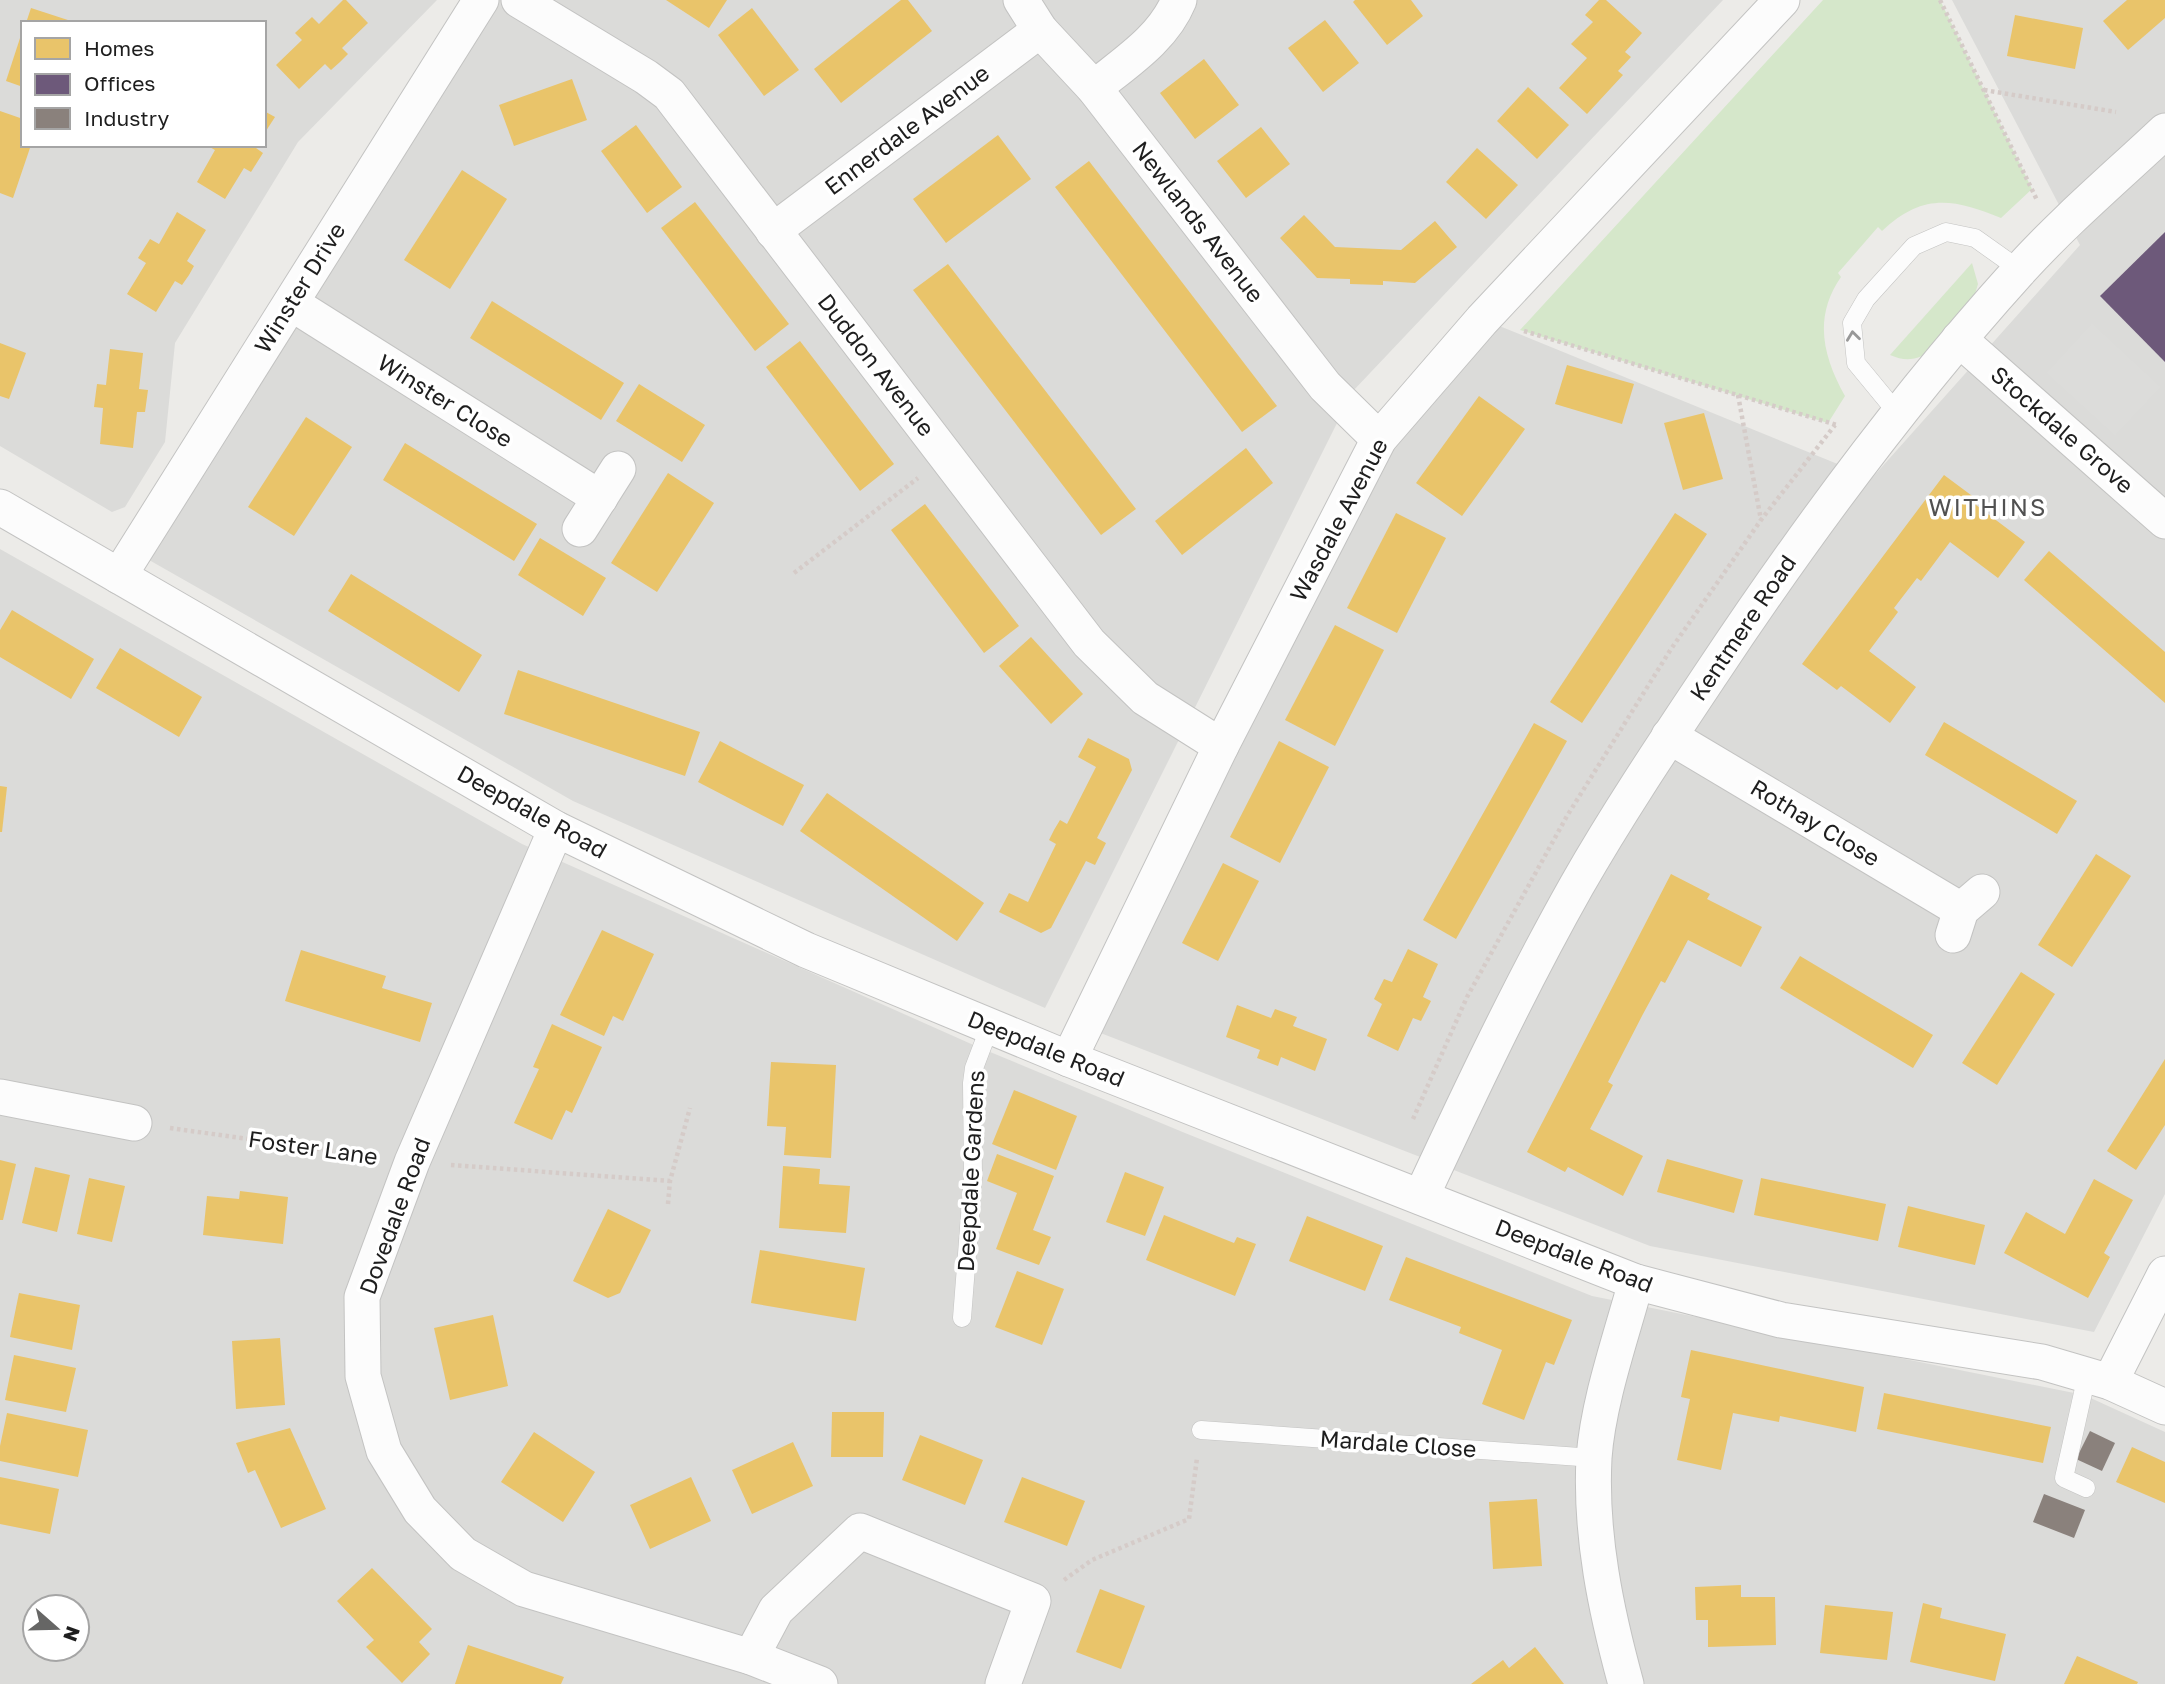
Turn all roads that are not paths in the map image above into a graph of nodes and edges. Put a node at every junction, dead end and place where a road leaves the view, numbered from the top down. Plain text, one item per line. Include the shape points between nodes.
1 (481, 0) edge
2 (519, 0) edge
3 (1021, 0) edge
4 (1179, 0) edge
5 (1782, 0) edge
6 (1040, 30) junction
7 (1094, 88) junction
8 (2165, 131) edge
9 (773, 231) junction
10 (2020, 270) junction
11 (291, 303) junction
12 (1959, 340) junction
13 (1888, 426) junction
14 (1379, 439) junction
15 (618, 468) dead end
16 (600, 498) junction
17 (0, 507) edge
18 (2165, 521) edge
19 (580, 529) dead end
20 (119, 576) junction
21 (1669, 736) junction
22 (1221, 746) junction
23 (556, 829) junction
24 (1965, 912) dead end
25 (989, 1026) junction
26 (1069, 1059) junction
27 (0, 1097) edge
28 (134, 1123) road end
29 (1421, 1197) junction
30 (2165, 1274) edge
31 (1636, 1282) junction
32 (962, 1318) dead end
33 (2099, 1379) junction
34 (2165, 1408) edge
35 (1201, 1430) road end
36 (1594, 1458) junction
37 (2086, 1488) dead end
38 (751, 1657) junction
39 (820, 1684) edge
40 (1003, 1684) edge
41 (1626, 1684) edge

1 - 11 street, Winster Drive
2 - 9 street, Duddon Avenue via 668,94
3 - 6 street, Newlands Avenue
4 - 7 street via 1157,37
5 - 14 street, Wasdale Avenue via 1482,320
6 - 7 street, Newlands Avenue
6 - 9 street, Ennerdale Avenue
7 - 14 street, Newlands Avenue via 1325,386
8 - 10 street, Kentmere Road
9 - 22 street, Duddon Avenue via 1089,643 1145,698
10 - 12 street, Kentmere Road
13 -> 10 lane via 1856,363 1852,323 1866,299 1914,246 1946,232 1975,238
11 - 16 street, Winster Close
11 - 20 street, Winster Drive
12 - 13 street, Kentmere Road
12 - 18 street, Stockdale Grove
13 - 21 street, Kentmere Road via 1761,599
14 - 22 street, Wasdale Avenue
15 - 16 street
16 - 19 street
17 - 20 street, Deepdale Road
20 - 23 street, Deepdale Road
21 - 24 street, Rothay Close
21 - 29 street, Kentmere Road via 1578,884 1527,978
22 - 26 street, Wasdale Avenue
23 - 25 street, Deepdale Road via 806,950
23 - 38 street, Dovedale Road via 412,1162 362,1297 363,1376 384,1451 419,1510 463,1553 524,1589
25 - 26 street, Deepdale Road
25 - 32 lane, Deepdale Gardens via 972,1083 973,1177
26 - 29 street, Deepdale Road
27 - 28 street
29 - 31 street, Deepdale Road
30 - 33 street
31 - 33 street, Deepdale Road via 1781,1320 2042,1362
31 - 36 street via 1607,1384
33 - 34 street, Deepdale Road
33 - 37 lane via 2064,1478
35 - 36 lane, Mardale Close
36 - 41 street via 1596,1545 1610,1627
38 - 39 street, Dovedale Road
38 - 40 street via 775,1610 860,1531 1033,1601

